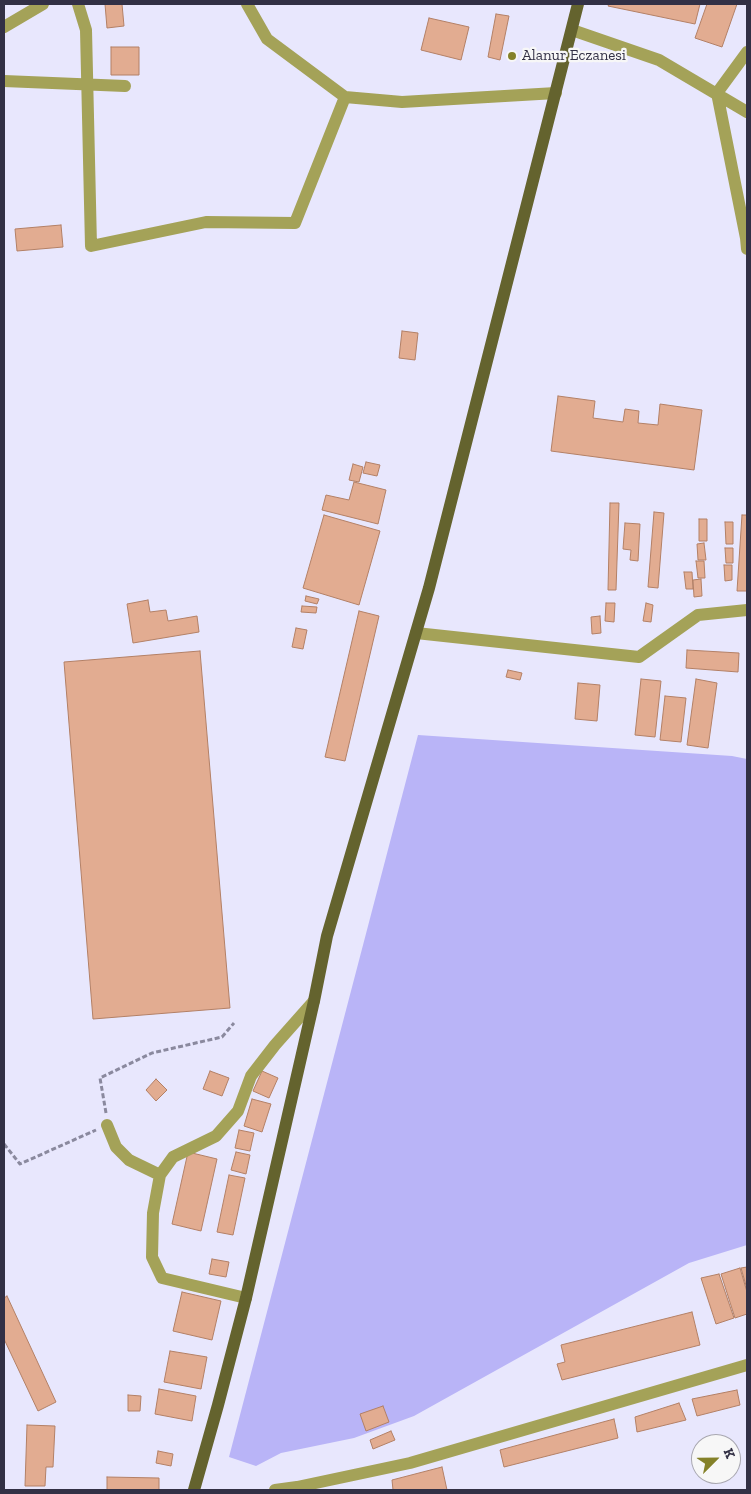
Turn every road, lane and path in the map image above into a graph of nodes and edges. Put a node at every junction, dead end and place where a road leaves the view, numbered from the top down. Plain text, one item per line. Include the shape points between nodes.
1 (43, 4) edge
2 (78, 4) edge
3 (247, 4) edge
4 (578, 4) edge
5 (4, 27) edge
6 (572, 30) junction
7 (747, 52) edge
8 (4, 81) edge
9 (88, 85) junction
10 (125, 86) dead end
11 (556, 93) junction
12 (717, 93) junction
13 (345, 97) junction
14 (747, 112) edge
15 (747, 249) edge
16 (747, 610) edge
17 (416, 633) junction
18 (314, 1001) junction
19 (234, 1023) dead end
20 (107, 1125) junction
21 (4, 1144) edge
22 (160, 1175) junction
23 (246, 1298) junction
24 (747, 1365) edge
25 (194, 1490) edge
26 (274, 1490) edge

1 - 5 street
2 - 9 street via 86,30
3 - 13 street via 267,39
4 - 6 main road
6 - 11 main road
6 - 12 street via 659,60
7 - 12 street
8 - 9 street
9 - 10 street
9 - 13 street via 91,246 206,222 295,223
11 - 13 street via 402,102
11 - 17 main road
12 - 14 street
12 - 15 street
16 - 17 street via 698,615 639,657
17 - 18 main road via 327,936
18 - 22 street via 251,1076 238,1110 216,1136 173,1157
18 - 23 main road
19 - 20 path via 222,1038 152,1053 100,1078
20 - 21 path via 20,1164
20 - 22 street via 116,1147 129,1160
22 - 23 street via 153,1213 152,1257 162,1278
23 - 25 main road
24 - 26 street via 410,1463

